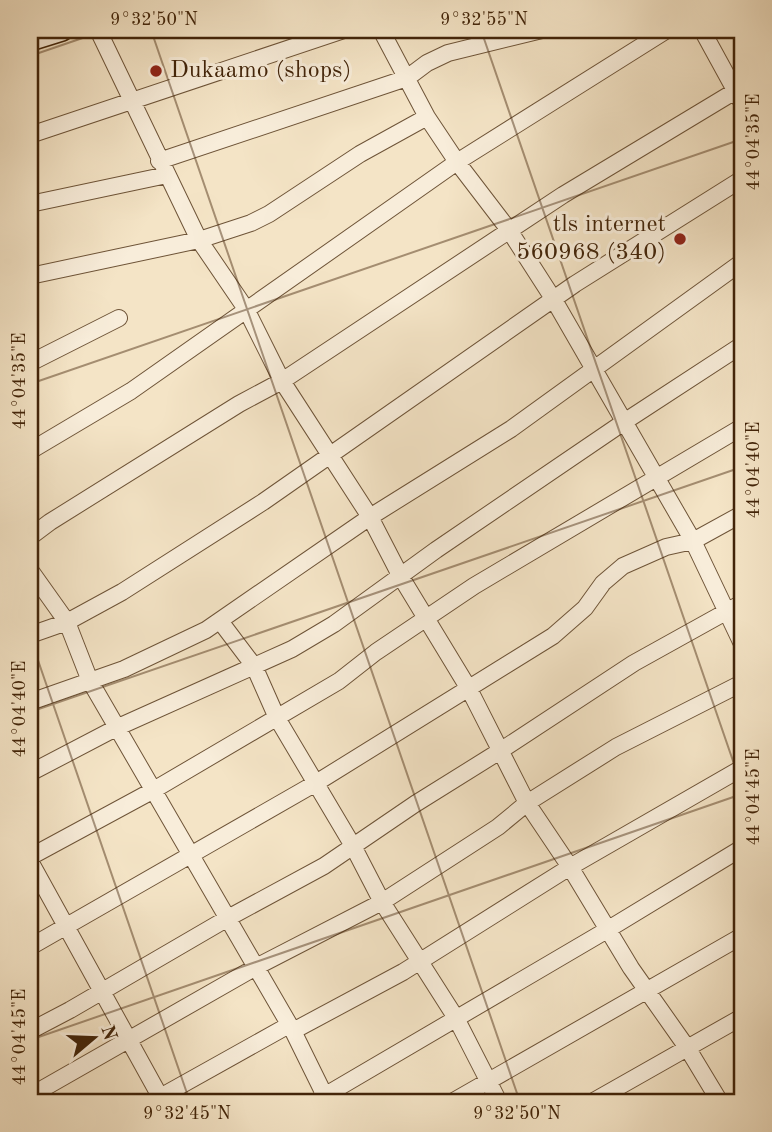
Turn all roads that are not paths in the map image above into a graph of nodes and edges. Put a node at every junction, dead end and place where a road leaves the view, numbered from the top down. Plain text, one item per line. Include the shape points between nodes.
1 (62, 30) edge
2 (97, 30) edge
3 (344, 30) edge
4 (381, 30) edge
5 (542, 30) edge
6 (667, 30) edge
7 (702, 30) edge
8 (30, 40) edge
9 (407, 78) junction
10 (740, 94) edge
11 (131, 100) junction
12 (427, 117) junction
13 (30, 135) edge
14 (457, 162) junction
15 (163, 168) junction
16 (742, 179) edge
17 (30, 204) edge
18 (509, 230) junction
19 (199, 240) junction
20 (742, 262) edge
21 (30, 276) edge
22 (554, 300) junction
23 (246, 309) junction
24 (119, 318) dead end
25 (742, 345) edge
26 (30, 363) edge
27 (593, 370) junction
28 (282, 381) junction
29 (624, 422) junction
30 (742, 427) edge
31 (30, 451) edge
32 (330, 455) junction
33 (655, 477) junction
34 (742, 514) edge
35 (370, 517) junction
36 (30, 537) edge
37 (693, 541) junction
38 (30, 570) edge
39 (401, 577) junction
40 (742, 603) edge
41 (726, 614) junction
42 (426, 618) junction
43 (220, 621) junction
44 (67, 622) junction
45 (30, 635) edge
46 (742, 644) edge
47 (254, 666) junction
48 (90, 681) junction
49 (742, 683) edge
50 (469, 688) junction
51 (30, 702) edge
52 (277, 718) junction
53 (116, 728) junction
54 (500, 751) junction
55 (742, 768) edge
56 (30, 773) edge
57 (316, 783) junction
58 (152, 791) junction
59 (527, 803) junction
60 (353, 846) junction
61 (742, 848) edge
62 (191, 856) junction
63 (30, 859) edge
64 (570, 867) junction
65 (382, 902) junction
66 (228, 918) junction
67 (66, 927) junction
68 (607, 930) junction
69 (742, 936) edge
70 (30, 947) edge
71 (419, 962) junction
72 (256, 967) junction
73 (645, 989) junction
74 (101, 992) junction
75 (742, 1017) edge
76 (456, 1018) junction
77 (291, 1028) junction
78 (30, 1031) edge
79 (128, 1042) junction
80 (688, 1049) junction
81 (490, 1081) junction
82 (30, 1096) edge
83 (323, 1100) edge
84 (158, 1101) edge
85 (452, 1102) edge
86 (499, 1102) edge
87 (592, 1102) edge
88 (720, 1102) edge

1 - 8 main road
2 - 11 street
3 - 11 street
4 - 9 street
5 - 9 street via 448,52
6 - 14 street
7 - 10 street
9 - 12 street
9 - 15 street
10 - 18 street via 563,194
11 - 13 street
11 - 15 street
12 - 14 street
12 - 19 street via 323,176 269,214
14 - 18 street
14 - 23 street
15 - 17 street
15 - 19 street
16 - 22 street
18 - 22 street
18 - 28 street
19 - 21 street
19 - 23 street
20 - 27 street
22 - 27 street
22 - 32 street
23 - 28 street
23 - 31 street via 131,391
24 - 26 street
25 - 29 street
27 - 29 street
27 - 35 street via 511,429
28 - 32 street
28 - 36 street
29 - 33 street
29 - 39 street
30 - 33 street
32 - 35 street
32 - 44 street via 122,592
33 - 37 street
33 - 42 street
34 - 37 street
35 - 39 street
35 - 43 street
37 - 41 street
37 - 50 street via 623,566 553,636
38 - 44 street
39 - 42 street
39 - 47 street via 334,624
40 - 41 street
41 - 46 street
41 - 54 street via 634,663
42 - 50 street
42 - 52 street via 339,681
43 - 47 street
43 - 48 street
44 - 45 street
44 - 48 street
47 - 52 street
47 - 53 street
48 - 51 street
48 - 53 street
49 - 59 street via 616,747
50 - 54 street
50 - 57 street
52 - 57 street
52 - 58 street
53 - 56 street
53 - 58 street
54 - 59 street
54 - 60 street
55 - 64 street
57 - 60 street
57 - 62 street
58 - 62 street
58 - 63 street
59 - 64 street
59 - 65 street
60 - 65 street
60 - 66 street
61 - 68 street
62 - 66 street
62 - 67 street
63 - 67 street
64 - 68 street
64 - 71 street
65 - 71 street
65 - 72 street
66 - 72 street
66 - 74 street
67 - 70 street
67 - 74 street
68 - 73 street
68 - 76 street
69 - 73 street
71 - 76 street
71 - 77 street
72 - 77 street
72 - 79 street
73 - 80 street
73 - 81 street
74 - 78 street
74 - 79 street
75 - 80 street
76 - 81 street
76 - 83 street
77 - 83 street
77 - 84 street
79 - 82 street
79 - 84 street
80 - 87 street
80 - 88 street
81 - 85 street
81 - 86 street

